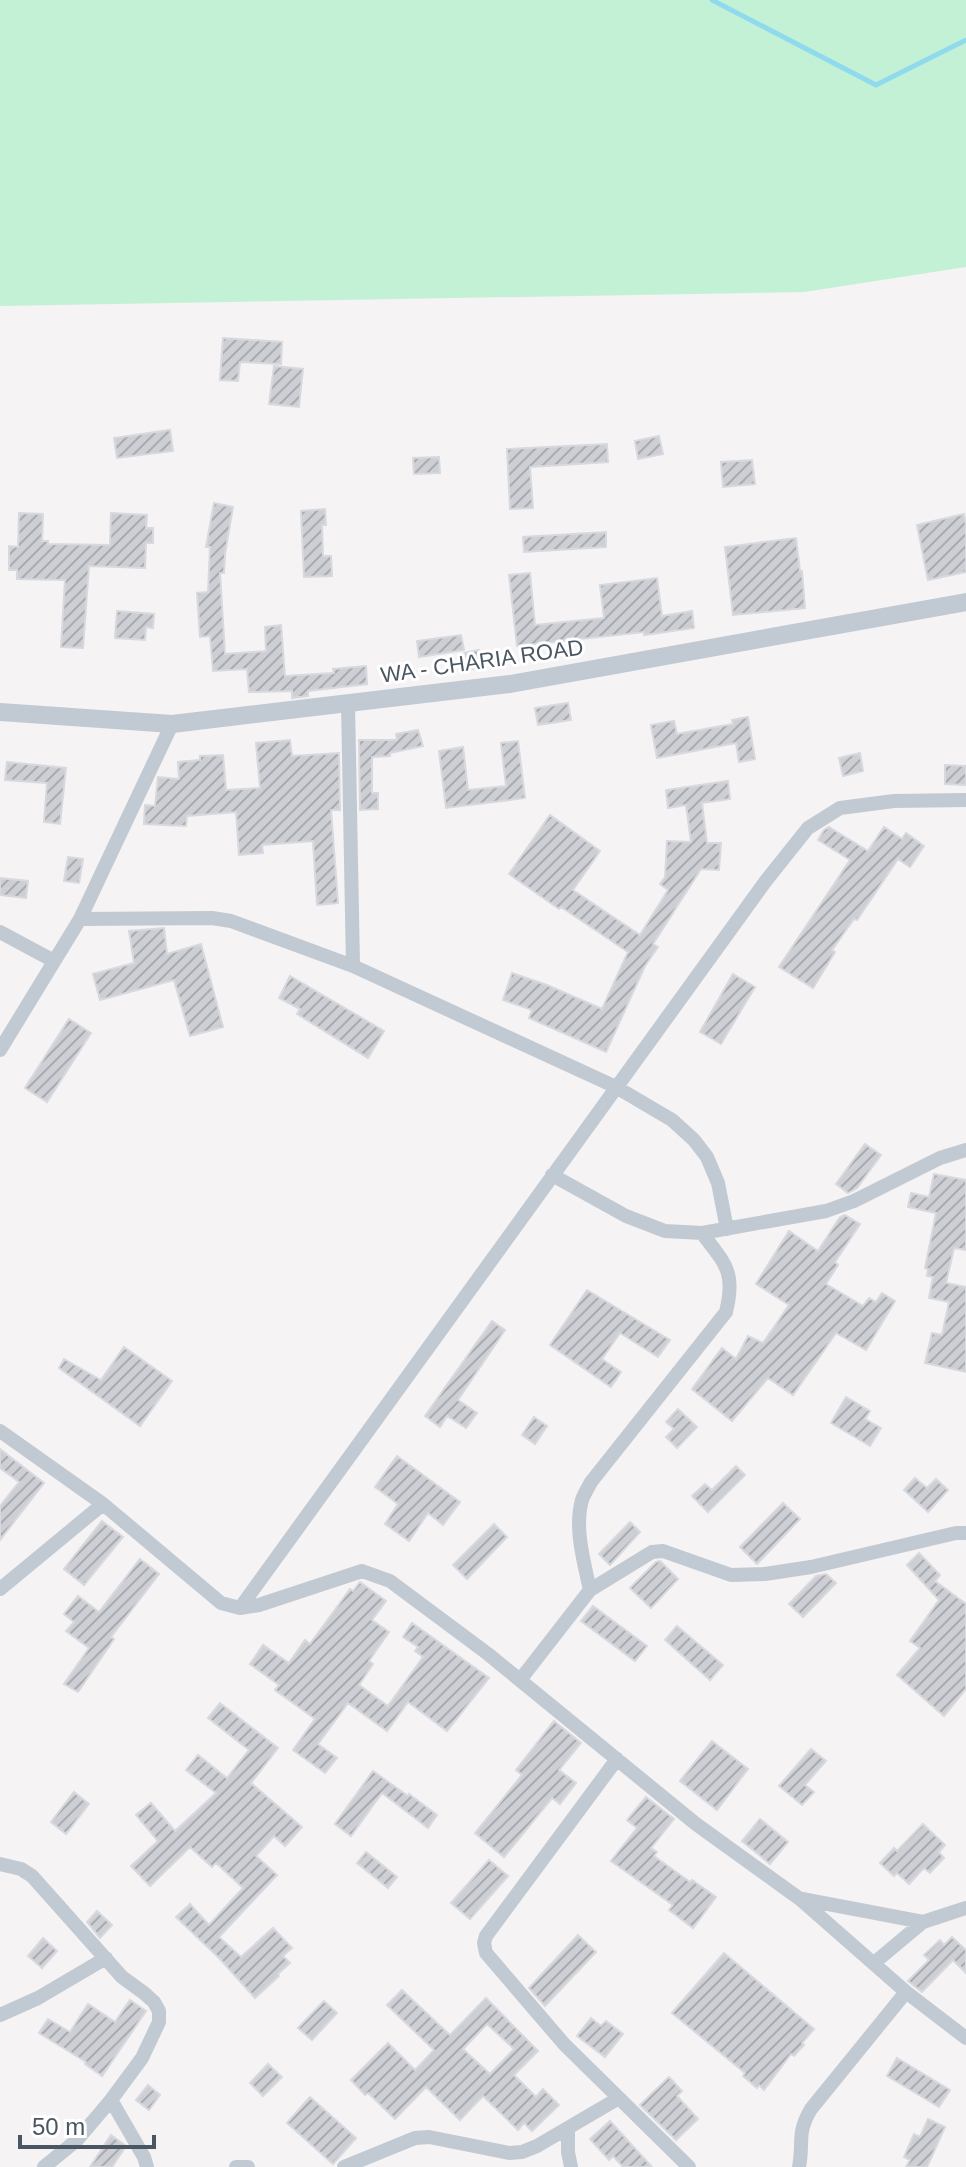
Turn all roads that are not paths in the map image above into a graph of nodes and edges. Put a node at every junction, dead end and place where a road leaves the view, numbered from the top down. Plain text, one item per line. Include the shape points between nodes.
1 (966, 602) edge
2 (348, 703) junction
3 (0, 712) edge
4 (172, 724) junction
5 (966, 800) edge
6 (80, 919) junction
7 (0, 932) edge
8 (54, 961) junction
9 (353, 966) junction
10 (0, 1050) edge
11 (616, 1087) junction
12 (966, 1150) edge
13 (552, 1175) junction
14 (727, 1229) junction
15 (702, 1233) junction
16 (0, 1431) edge
17 (103, 1504) junction
18 (966, 1533) edge
19 (0, 1589) edge
20 (590, 1590) junction
21 (240, 1608) junction
22 (520, 1680) junction
23 (617, 1759) junction
24 (0, 1864) edge
25 (800, 1899) junction
26 (966, 1908) edge
27 (923, 1922) junction
28 (106, 1958) junction
29 (874, 1963) junction
30 (906, 1992) junction
31 (0, 2015) edge
32 (966, 2038) edge
33 (619, 2098) junction
34 (111, 2100) junction
35 (568, 2128) junction
36 (44, 2167) edge
37 (147, 2167) edge
38 (236, 2167) edge
39 (248, 2167) edge
40 (344, 2167) edge
41 (571, 2167) edge
42 (689, 2167) edge
43 (799, 2167) edge

1 - 2 street, WA - CHARIA ROAD via 510,684
2 - 4 street, WA - CHARIA ROAD
2 - 9 street
3 - 4 street, WA - CHARIA ROAD
4 - 6 street
5 - 11 street via 840,808 808,828
6 - 8 street
6 - 9 street via 231,921
7 - 8 street
8 - 10 street
9 - 11 street
11 - 13 street
11 - 14 street via 672,1120 694,1140 718,1183
12 - 14 street via 826,1211
13 - 15 street via 626,1216 665,1231
13 - 21 street
14 - 15 street
15 - 20 street via 730,1275 726,1312 591,1482 580,1523
16 - 17 street
17 - 19 street
17 - 21 street via 221,1603
18 - 20 street via 765,1574 731,1575 663,1551 652,1552
20 - 22 street
21 - 22 street via 362,1571 390,1581
22 - 23 street
23 - 25 street
23 - 33 street via 484,1943 486,1953 564,2044
24 - 28 street via 32,1876
25 - 27 street
25 - 29 street
26 - 27 street
27 - 29 street
28 - 31 street
28 - 34 street via 159,2011 142,2058
29 - 30 street
30 - 32 street
30 - 43 street via 811,2109 803,2123
33 - 35 street
33 - 42 street
34 - 36 street via 77,2140
34 - 37 street
35 - 40 street via 537,2146 509,2153 415,2138
35 - 41 street
38 - 39 street

